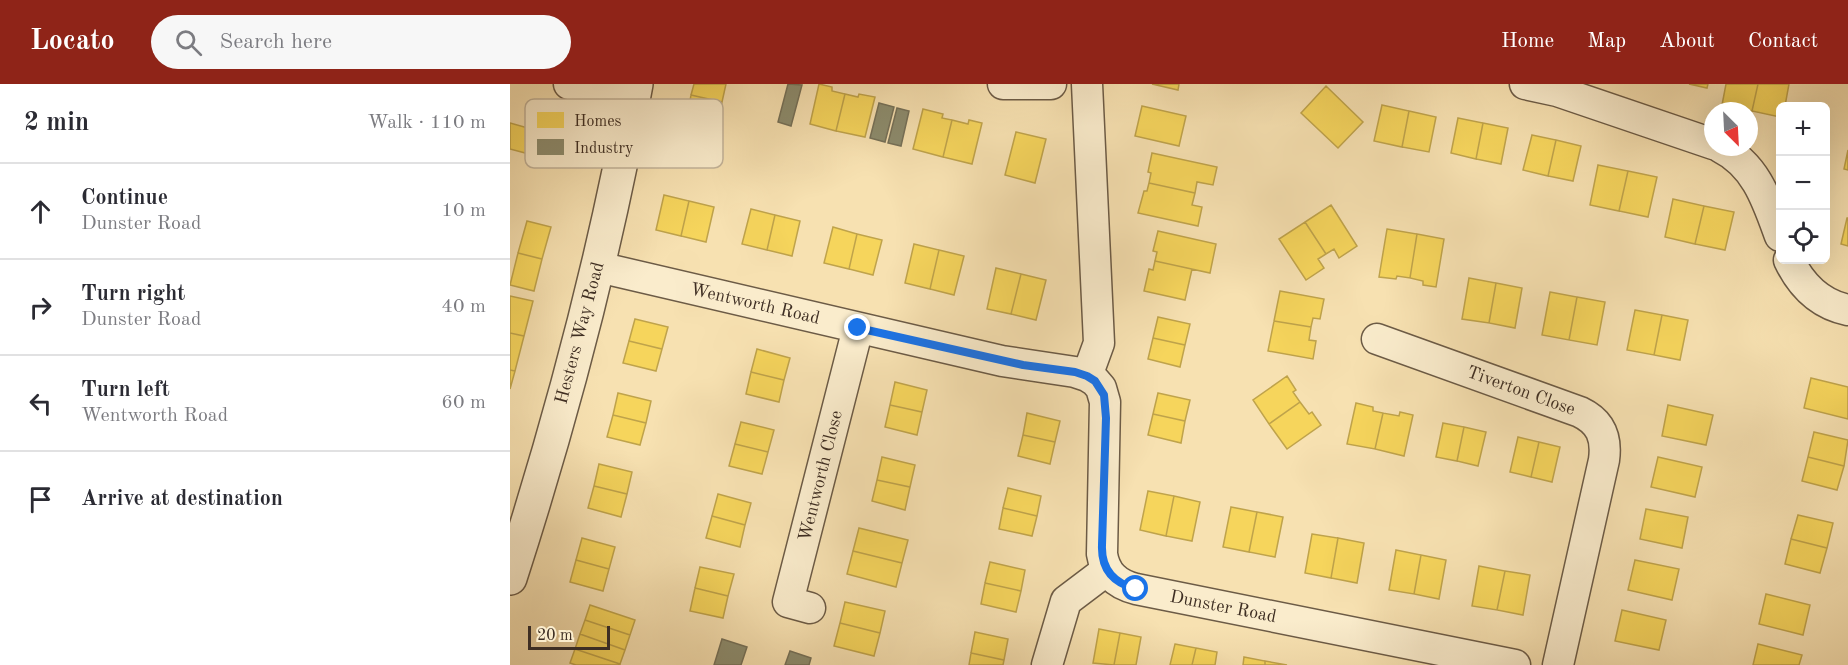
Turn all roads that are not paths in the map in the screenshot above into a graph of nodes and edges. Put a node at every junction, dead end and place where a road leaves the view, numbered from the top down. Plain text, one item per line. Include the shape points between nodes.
1 (569, 84) edge
2 (1003, 84) edge
3 (1051, 84) edge
4 (1087, 84) edge
5 (1526, 84) edge
6 (634, 92) edge
7 (1704, 141) edge
8 (1734, 156) edge
9 (618, 168) edge
10 (1776, 225) edge
11 (1791, 264) edge
12 (598, 267) junction
13 (1848, 310) edge
14 (858, 328) junction
15 (1377, 339) dead end
16 (1087, 376) junction
17 (519, 522) edge
18 (1107, 570) junction
19 (510, 578) edge
20 (810, 608) dead end
21 (1047, 665) edge
22 (1515, 665) edge
23 (1558, 665) edge

1 - 6 street
2 - 3 street
4 - 16 street via 1099,343
5 - 7 street
8 - 10 street via 1763,189
9 - 12 street, Hesters Way Road
11 - 13 street via 1806,288 1818,298
12 - 14 street, Wentworth Road
12 - 17 street, Hesters Way Road
14 - 16 street, Wentworth Road
14 - 20 street, Wentworth Close via 788,602
15 - 23 street, Tiverton Close via 1580,412 1601,430 1606,450
16 - 18 street via 1101,388 1105,402 1102,554
17 - 19 street, Hesters Way Road
18 - 21 street via 1066,601
18 - 22 street, Dunster Road via 1114,580 1136,589

